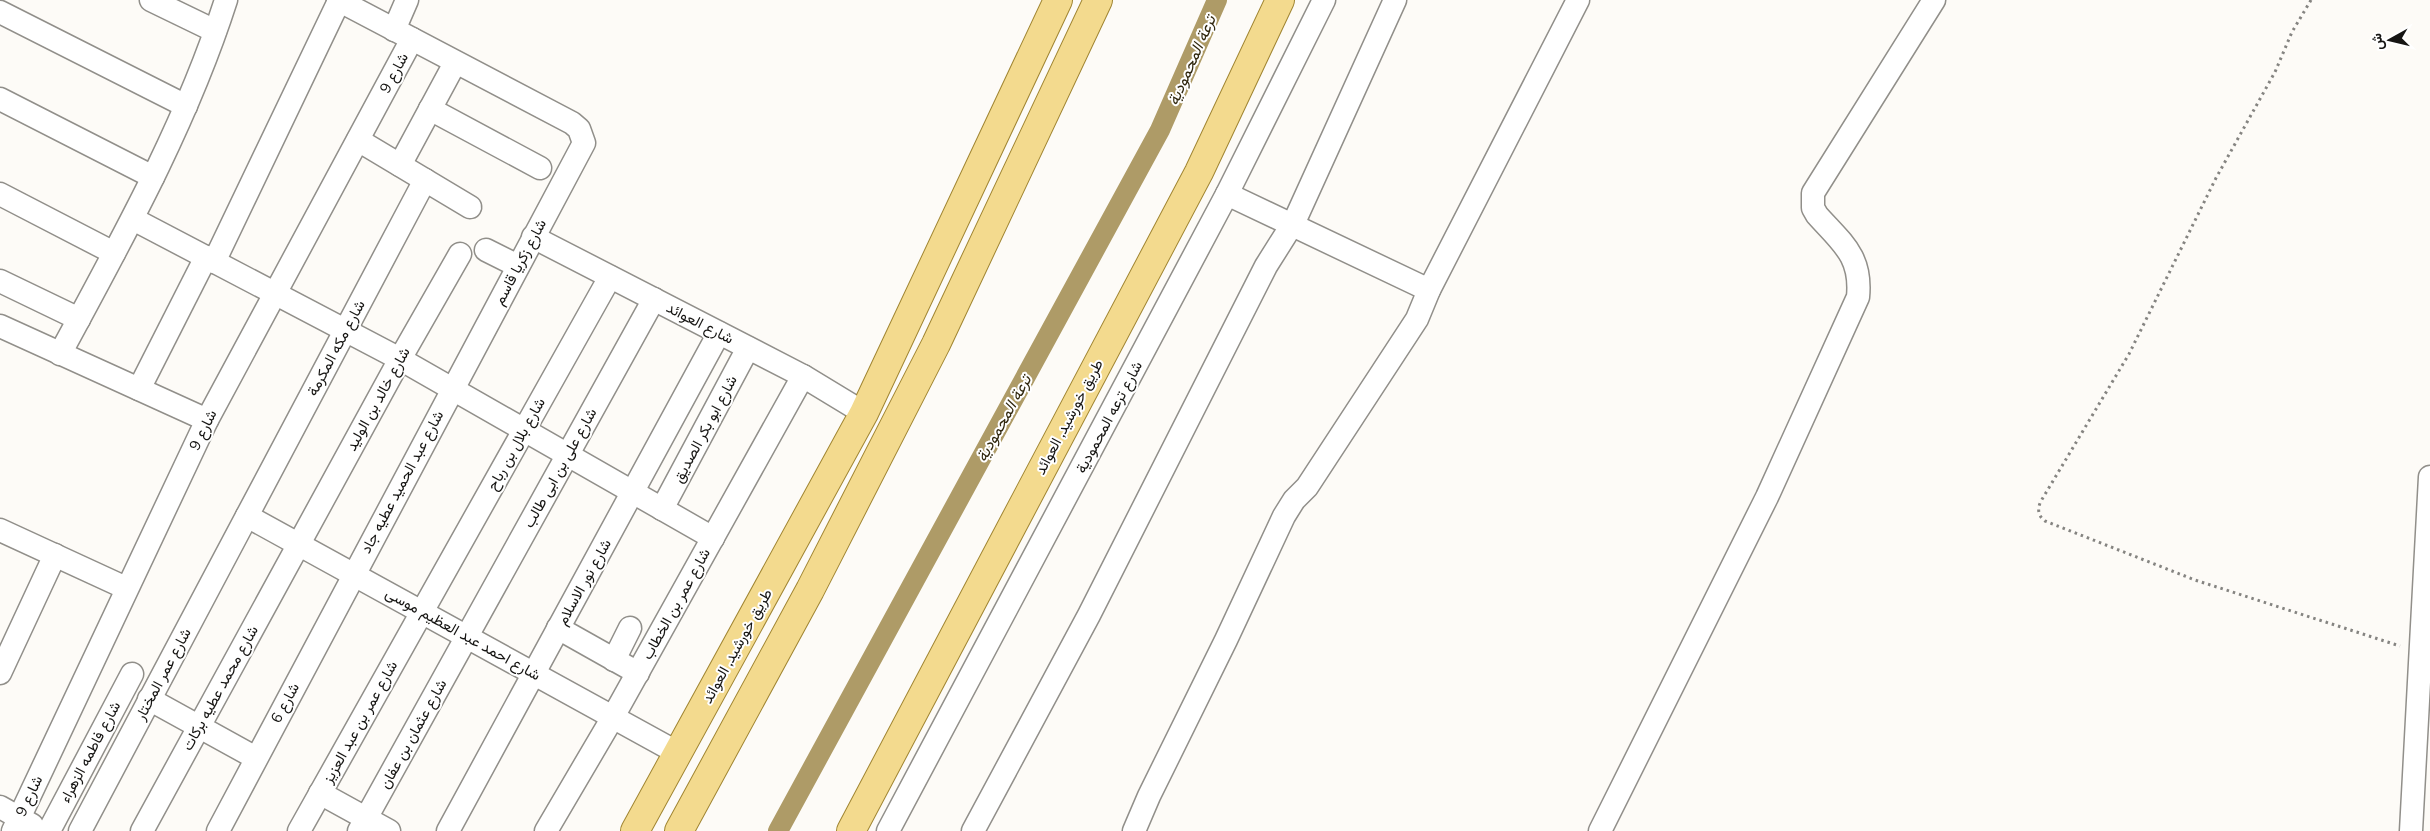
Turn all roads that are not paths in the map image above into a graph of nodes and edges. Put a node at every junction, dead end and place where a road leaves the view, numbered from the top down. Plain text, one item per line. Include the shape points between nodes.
1 (150, 0) edge
2 (226, 0) edge
3 (338, 0) edge
4 (407, 0) edge
5 (1058, 0) edge
6 (1098, 0) edge
7 (1280, 0) edge
8 (1324, 0) edge
9 (1395, 0) edge
10 (1578, 0) edge
11 (1934, 0) edge
12 (0, 12) edge
13 (215, 31) junction
14 (403, 34) junction
15 (455, 63) junction
16 (0, 99) edge
17 (186, 106) junction
18 (430, 109) junction
19 (358, 140) junction
20 (400, 165) junction
21 (540, 168) dead end
22 (153, 178) junction
23 (426, 180) junction
24 (0, 194) edge
25 (1228, 194) junction
26 (470, 207) dead end
27 (133, 219) junction
28 (1292, 225) junction
29 (533, 237) junction
30 (486, 250) dead end
31 (114, 254) junction
32 (460, 254) dead end
33 (210, 260) junction
34 (518, 266) junction
35 (610, 276) junction
36 (0, 281) edge
37 (1430, 290) junction
38 (274, 293) junction
39 (654, 299) junction
40 (79, 319) junction
41 (0, 326) edge
42 (346, 330) junction
43 (719, 332) junction
44 (748, 348) junction
45 (60, 354) junction
46 (400, 359) junction
47 (803, 376) junction
48 (452, 389) junction
49 (139, 390) junction
50 (864, 413) junction
51 (207, 420) junction
52 (524, 430) junction
53 (568, 455) junction
54 (2430, 477) edge
55 (632, 492) junction
56 (662, 509) junction
57 (247, 516) junction
58 (0, 530) edge
59 (713, 538) junction
60 (298, 544) junction
61 (55, 555) junction
62 (353, 574) junction
63 (126, 588) junction
64 (422, 612) junction
65 (558, 628) junction
66 (630, 628) dead end
67 (466, 637) junction
68 (614, 660) junction
69 (0, 673) edge
70 (534, 673) junction
71 (638, 673) junction
72 (132, 674) dead end
73 (149, 699) junction
74 (613, 717) junction
75 (199, 727) junction
76 (678, 753) junction
77 (256, 758) junction
78 (320, 793) junction
79 (11, 819) edge
80 (362, 824) edge
81 (44, 831) edge
82 (49, 831) edge
83 (80, 831) edge
84 (142, 831) edge
85 (218, 831) edge
86 (299, 831) edge
87 (389, 831) edge
88 (448, 831) edge
89 (546, 831) edge
90 (635, 831) edge
91 (679, 831) edge
92 (851, 831) edge
93 (888, 831) edge
94 (973, 831) edge
95 (1134, 831) edge
96 (1600, 831) edge
97 (2411, 831) edge

1 - 13 street
2 - 13 street
3 - 14 street
3 - 33 street
4 - 14 street, شارع 9
5 - 50 main road, طريق خورشيد, العوائد
6 - 91 main road via 936,344 810,590
7 - 92 main road, طريق خورشيد, العوائد via 1194,181
8 - 25 street, شارع ترعه المحمودية
9 - 28 street
10 - 37 street
11 - 96 street via 1813,193 1813,208 1817,215 1852,253 1858,267 1858,297 1767,497
12 - 17 street
13 - 17 street
14 - 15 street
14 - 19 street, شارع 9
15 - 18 street
15 - 29 street, شارع زكريا قاسم via 572,123 582,135 584,143
16 - 22 street
17 - 22 street
18 - 20 street
18 - 21 street
19 - 20 street
19 - 38 street, شارع 9
20 - 23 street
22 - 27 street
23 - 26 street
23 - 42 street, شارع مكه المكرمة
24 - 31 street
25 - 28 street
25 - 93 street, شارع ترعه المحمودية
27 - 31 street
27 - 33 street
28 - 37 street
28 - 94 street via 1266,266 1089,615
29 - 34 street, شارع زكريا قاسم
29 - 35 street, شارع العوائد
30 - 34 street
31 - 40 street
32 - 46 street, شارع خالد بن الوليد
33 - 38 street
33 - 49 street
34 - 48 street, شارع زكريا قاسم
35 - 39 street, شارع العوائد
35 - 52 street, شارع بلال بن رباح
36 - 40 street
37 - 95 street via 1417,319 1307,487 1284,516
38 - 42 street
38 - 51 street, شارع 9
39 - 43 street, شارع العوائد
39 - 53 street, شارع على بن ابى طالب
40 - 45 street
41 - 45 street
42 - 46 street
42 - 57 street, شارع مكه المكرمة
43 - 44 street, شارع العوائد
43 - 55 street, شارع نور الاسلام
44 - 47 street, شارع العوائد
44 - 56 street, شارع ابو بكر الصديق
45 - 49 street
46 - 48 street
46 - 60 street, شارع خالد بن الوليد
47 - 50 street, شارع العوائد
47 - 59 street, شارع عمر بن الخطاب
48 - 52 street
48 - 62 street, شارع عبد الحميد عطيه جاد
49 - 51 street
50 - 76 main road, طريق خورشيد, العوائد
51 - 63 street, شارع 9
52 - 53 street
52 - 64 street, شارع بلال بن رباح
53 - 55 street
53 - 67 street, شارع على بن ابى طالب
54 - 97 street
55 - 56 street
55 - 65 street, شارع نور الاسلام
56 - 59 street
57 - 60 street, شارع احمد عبد العظيم موسى
57 - 73 street, شارع عمر المختار
58 - 61 street
59 - 71 street, شارع عمر بن الخطاب
60 - 62 street, شارع احمد عبد العظيم موسى
60 - 75 street, شارع محمد عطيه بركات
61 - 63 street
61 - 69 street
62 - 64 street, شارع احمد عبد العظيم موسى
62 - 77 street, شارع 6
63 - 79 street, شارع 9
64 - 67 street, شارع احمد عبد العظيم موسى
64 - 78 street, شارع عمر بن عبد العزيز
65 - 68 street
65 - 70 street, شارع نور الاسلام
66 - 68 street
67 - 70 street, شارع احمد عبد العظيم موسى
67 - 80 street, شارع عثمان بن عفان
68 - 71 street
70 - 74 street, شارع احمد عبد العظيم موسى
70 - 88 street, شارع نور الاسلام
71 - 74 street, شارع عمر بن الخطاب
72 - 82 street, شارع فاطمه الزهراء
73 - 75 street
73 - 83 street, شارع عمر المختار
74 - 76 street, شارع احمد عبد العظيم موسى
74 - 89 street, شارع عمر بن الخطاب
75 - 77 street
75 - 84 street, شارع محمد عطيه بركات
76 - 90 main road, طريق خورشيد, العوائد
77 - 85 street, شارع 6
78 - 80 street
78 - 86 street, شارع عمر بن عبد العزيز
79 - 81 street
80 - 87 street

